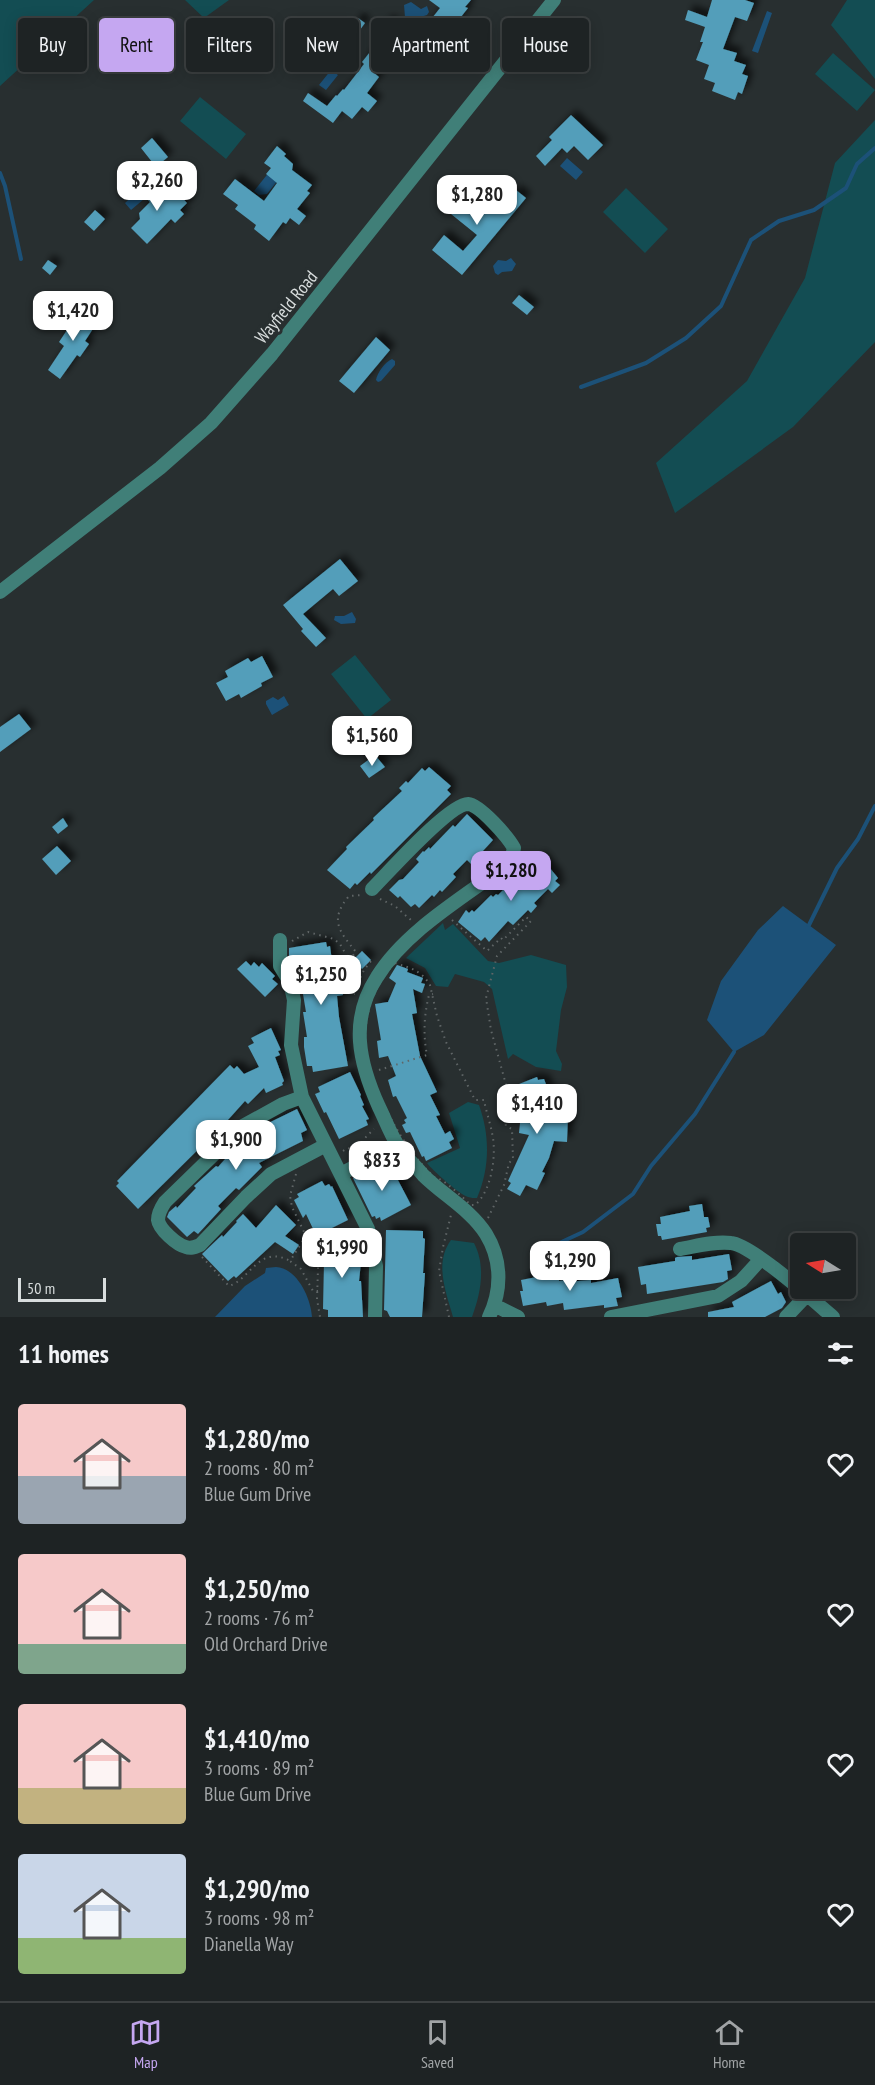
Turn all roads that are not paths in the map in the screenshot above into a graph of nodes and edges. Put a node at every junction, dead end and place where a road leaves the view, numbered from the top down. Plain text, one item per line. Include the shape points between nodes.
1 (554, 0) edge
2 (0, 592) edge
3 (371, 894) road end
4 (284, 941) road end
5 (302, 1097) junction
6 (397, 1144) junction
7 (326, 1145) junction
8 (340, 1174) junction
9 (680, 1249) dead end
10 (761, 1259) junction
11 (790, 1283) edge
12 (803, 1299) edge
13 (810, 1299) edge
14 (491, 1311) edge
15 (375, 1317) edge
16 (518, 1317) edge
17 (611, 1317) edge
18 (786, 1317) edge
19 (833, 1317) edge

1 - 2 street, Wayfield Road via 272,354 211,423 160,468
3 - 6 street via 440,820 466,804 476,806 509,838 514,848 511,860 500,870 419,923 377,977 366,1000 361,1059
4 - 5 street via 279,966 290,982 294,1000 291,1045
5 - 7 street
5 - 7 street via 243,1126 165,1202 158,1220 161,1227 183,1247 200,1245 272,1174
6 - 8 street
6 - 14 street via 424,1176 487,1235 498,1270
7 - 8 street
8 - 15 street via 365,1222 372,1245 376,1266
9 - 10 street via 734,1243
10 - 11 street
10 - 17 street via 741,1281 718,1296
12 - 18 street
13 - 19 street
14 - 16 street

